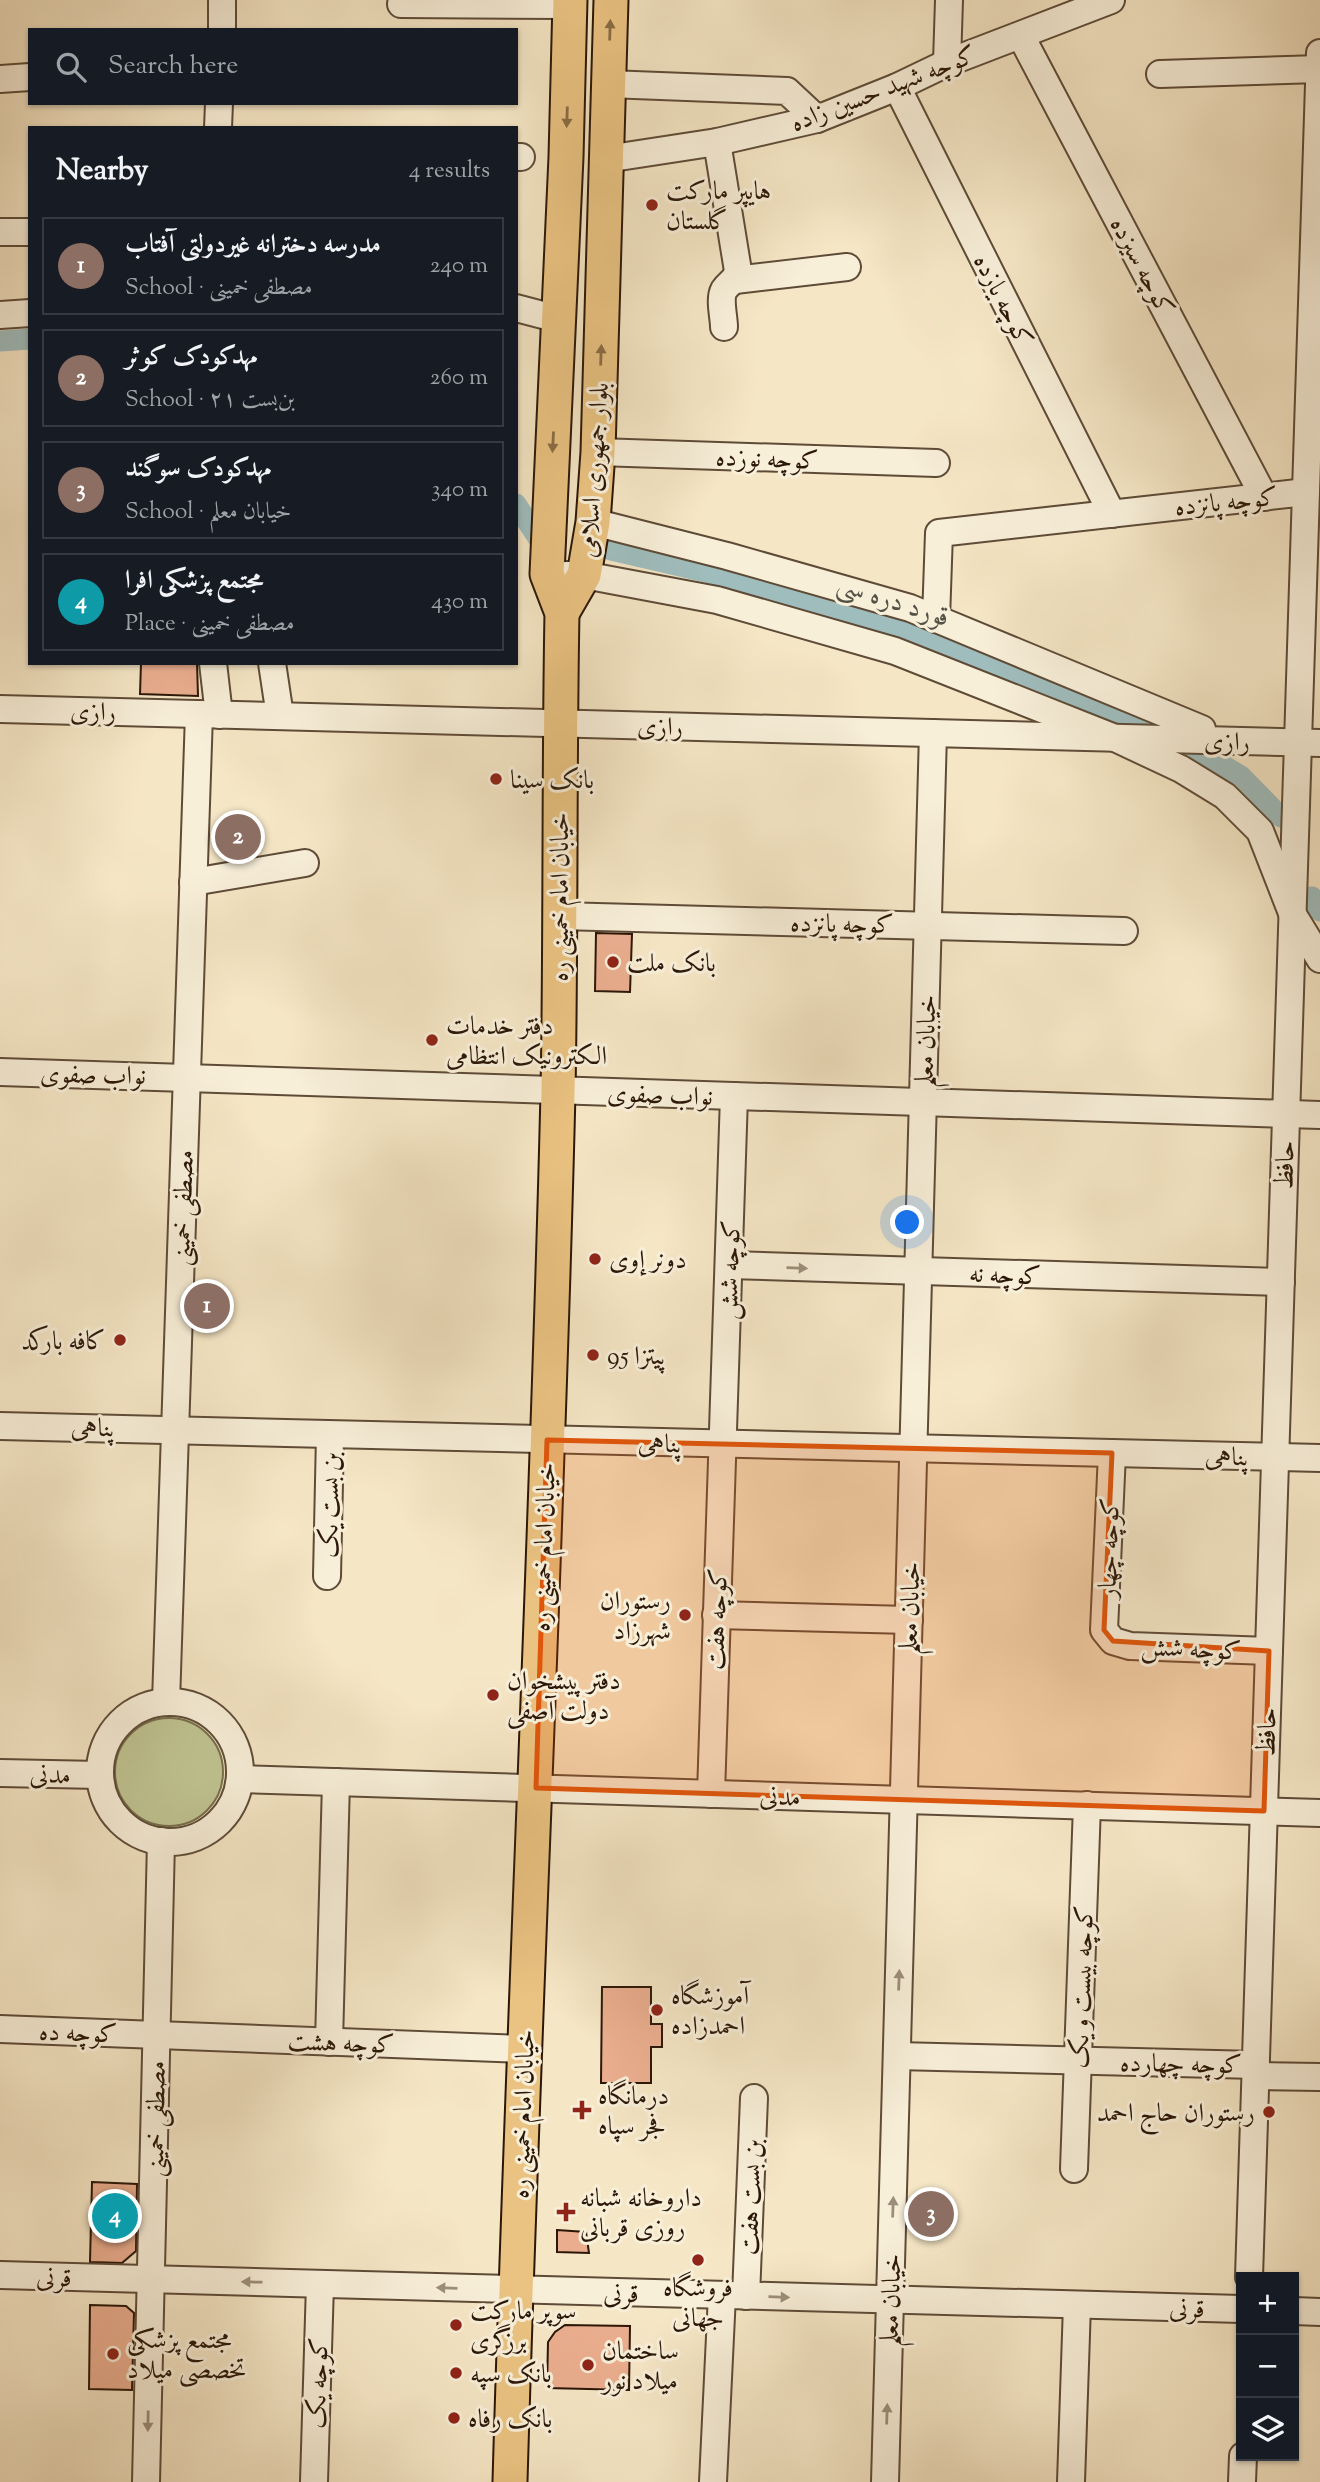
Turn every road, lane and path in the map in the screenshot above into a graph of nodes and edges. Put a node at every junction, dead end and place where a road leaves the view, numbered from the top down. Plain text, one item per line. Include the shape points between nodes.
1 (222, 0) edge
2 (611, 0) edge
3 (949, 0) edge
4 (1111, 0) edge
5 (570, 3) edge
6 (401, 4) dead end
7 (222, 28) edge
8 (1021, 36) junction
9 (1320, 53) edge
10 (947, 63) junction
11 (1320, 69) edge
12 (1160, 74) dead end
13 (28, 77) edge
14 (0, 79) edge
15 (608, 84) junction
16 (897, 87) junction
17 (219, 105) edge
18 (1319, 106) edge
19 (817, 119) junction
20 (218, 126) edge
21 (717, 142) junction
22 (606, 159) junction
23 (0, 232) edge
24 (28, 232) edge
25 (1317, 254) edge
26 (847, 267) dead end
27 (735, 280) junction
28 (518, 309) edge
29 (28, 313) edge
30 (0, 315) edge
31 (558, 319) junction
32 (724, 327) dead end
33 (1315, 379) edge
34 (598, 452) junction
35 (936, 463) dead end
36 (1306, 492) junction
37 (1264, 497) junction
38 (1112, 514) junction
39 (593, 522) junction
40 (1312, 538) edge
41 (547, 574) junction
42 (584, 575) junction
43 (1311, 609) edge
44 (562, 612) junction
45 (936, 619) junction
46 (212, 665) edge
47 (272, 665) edge
48 (0, 709) edge
49 (209, 714) junction
50 (280, 716) junction
51 (560, 724) junction
52 (1202, 729) dead end
53 (933, 733) junction
54 (1115, 738) junction
55 (1309, 743) edge
56 (305, 863) dead end
57 (194, 882) junction
58 (1293, 913) junction
59 (560, 916) junction
60 (928, 926) junction
61 (1124, 931) dead end
62 (1320, 959) edge
63 (0, 1072) edge
64 (187, 1076) junction
65 (558, 1090) junction
66 (734, 1096) junction
67 (923, 1102) junction
68 (1286, 1114) junction
69 (1320, 1115) edge
70 (729, 1265) junction
71 (918, 1272) junction
72 (1281, 1282) junction
73 (0, 1426) edge
74 (175, 1429) junction
75 (330, 1435) junction
76 (547, 1440) junction
77 (724, 1444) junction
78 (914, 1448) junction
79 (1112, 1453) junction
80 (1275, 1457) junction
81 (1320, 1458) edge
82 (327, 1576) dead end
83 (716, 1615) junction
84 (909, 1620) junction
85 (1113, 1641) joint
86 (1269, 1651) junction
87 (166, 1702) junction
88 (0, 1773) edge
89 (100, 1775) junction
90 (240, 1779) junction
91 (336, 1782) junction
92 (536, 1788) junction
93 (712, 1794) junction
94 (904, 1800) junction
95 (1087, 1805) junction
96 (1264, 1811) junction
97 (1320, 1812) edge
98 (162, 1840) junction
99 (0, 2029) edge
100 (157, 2035) junction
101 (329, 2042) junction
102 (525, 2049) junction
103 (897, 2056) junction
104 (1079, 2061) junction
105 (1256, 2071) junction
106 (1320, 2077) edge
107 (754, 2098) dead end
108 (1074, 2169) dead end
109 (1249, 2272) edge
110 (0, 2275) edge
111 (151, 2280) junction
112 (320, 2284) junction
113 (515, 2291) junction
114 (734, 2295) junction
115 (890, 2300) junction
116 (1077, 2305) junction
117 (1236, 2309) edge
118 (1299, 2311) edge
119 (1320, 2312) edge
120 (1243, 2461) edge
121 (146, 2482) edge
122 (314, 2482) edge
123 (510, 2482) edge
124 (713, 2482) edge
125 (885, 2482) edge
126 (1071, 2482) edge
127 (1242, 2482) edge

1 - 7 street
15 -> 2 main road, بلوار جمهوری اسلامی
3 - 10 street
4 - 8 street, کوچه شهید حسین زاده
5 - 6 street
5 -> 31 main road, بلوار جمهوری اسلامی
8 - 10 street, کوچه شهید حسین زاده
8 - 37 street, کوچه سیزده
9 - 11 street, حافظ
10 - 16 street, کوچه شهید حسین زاده
11 - 12 street
11 - 18 street, حافظ
13 - 14 street
15 - 19 street via 787,90
15 - 22 main road, بلوار جمهوری اسلامی
16 - 19 street, کوچه شهید حسین زاده
16 - 38 street, کوچه یازده
17 - 20 street
18 - 25 street, حافظ
19 - 21 street, کوچه شهید حسین زاده
21 - 22 street, کوچه شهید حسین زاده
21 - 27 street via 738,271
34 -> 22 main road, بلوار جمهوری اسلامی
23 - 24 street
25 - 33 street, حافظ
26 - 27 street
27 - 32 street via 723,295
28 - 31 street
29 - 30 street
31 -> 41 main road, بلوار جمهوری اسلامی
33 - 36 street, حافظ
34 - 35 street, کوچه نوزده
34 - 39 main road, بلوار جمهوری اسلامی
36 - 37 street, کوچه پانزده
36 - 40 street, حافظ
37 - 38 street, کوچه پانزده
38 - 45 street, کوچه پانزده via 939,533
39 - 42 main road, بلوار جمهوری اسلامی
39 - 45 street via 727,556
40 - 43 street, حافظ
41 - 42 street
41 - 44 main road, بلوار جمهوری اسلامی
42 - 44 main road, بلوار جمهوری اسلامی
42 - 54 street via 717,600 895,651
43 - 55 street, حافظ
44 - 51 main road, خیابان امام خمینی ره
45 - 52 street
46 - 49 street, مصطفی خمینی
47 - 50 street
48 - 49 street, رازی
49 - 50 street, رازی
49 - 57 street, مصطفی خمینی
50 - 51 street, رازی
51 - 53 street, رازی
51 - 59 main road, خیابان امام خمینی ره
53 - 54 street, رازی
53 - 60 street, خیابان معلم
54 - 55 street, رازی
54 - 58 street via 1226,796 1260,831
55 - 58 street, حافظ
56 - 57 street
57 - 64 street, مصطفی خمینی
58 - 62 street
58 - 68 street, حافظ
59 - 60 street, کوچه پانزده
59 - 65 main road, خیابان امام خمینی ره
60 - 61 street, کوچه پانزده
60 - 67 street, خیابان معلم
63 - 64 street, نواب صفوی
64 - 65 street, نواب صفوی
64 - 74 street, مصطفی خمینی
65 - 66 street, نواب صفوی
65 - 76 main road, خیابان امام خمینی ره
66 - 67 street, نواب صفوی
66 - 70 street, کوچه شش
67 - 68 street, نواب صفوی
67 - 71 street, خیابان معلم
68 - 69 street, نواب صفوی
68 - 72 street, حافظ
70 -> 71 street, کوچه نه
70 - 77 street, کوچه شش
71 - 72 street, کوچه نه
71 - 78 street, خیابان معلم
72 - 80 street, حافظ
73 - 74 street, پناهی
74 - 75 street, پناهی
74 - 87 street, مصطفی خمینی
75 - 76 street, پناهی
75 - 82 street, بن بست یک
76 - 77 street, پناهی
76 - 92 main road, خیابان امام خمینی ره
77 - 78 street, پناهی
77 - 83 street, کوچه هفت
78 - 79 street, پناهی
78 - 84 street, خیابان معلم
79 - 80 street, پناهی
79 - 85 street, کوچه چهار via 1104,1630
80 - 81 street, پناهی
80 - 86 street, حافظ
83 - 84 street
83 - 93 street, کوچه هفت
84 - 94 street, خیابان معلم
85 - 86 street, کوچه شش via 1130,1646
86 - 96 street, حافظ
87 - 89 street via 134,1711 119,1723 108,1738
87 - 90 street via 195,1706 213,1717 228,1733 237,1753
88 - 89 street, مدنی
89 - 98 street via 103,1793 123,1824
90 - 91 street, مدنی
90 - 98 street via 227,1812 214,1826 196,1836
91 - 92 street, مدنی
91 - 101 street
92 - 93 street, مدنی
92 - 102 main road, خیابان امام خمینی ره
93 - 94 street, مدنی
94 - 95 street, مدنی
103 -> 94 street, خیابان معلم
95 - 96 street, مدنی
95 - 104 street, کوچه بیست و یک
96 - 97 street, مدنی
96 - 105 street, حافظ
98 - 100 street, مصطفی خمینی
99 - 100 street, کوچه ده
100 - 101 street, کوچه هشت
100 - 111 street, مصطفی خمینی
101 - 102 street, کوچه هشت
102 - 113 main road, خیابان امام خمینی ره
103 - 104 street, کوچه چهارده
115 -> 103 street, خیابان معلم
104 - 105 street, کوچه چهارده
104 - 108 street, کوچه بیست و یک
105 - 106 street
105 - 109 street, حافظ
107 - 114 street, بن بست هفت
110 - 111 street, قرنی
112 -> 111 street, قرنی
111 -> 121 street, مصطفی خمینی
113 -> 112 street, قرنی
112 - 122 street, کوچه یک
113 - 114 street, قرنی
113 - 123 main road, خیابان امام خمینی ره
114 -> 115 street, قرنی
114 - 124 street, بن بست هفت
115 - 116 street, قرنی
125 -> 115 street, خیابان معلم
116 - 117 street, قرنی
116 - 126 street
118 - 119 street
120 - 127 street

